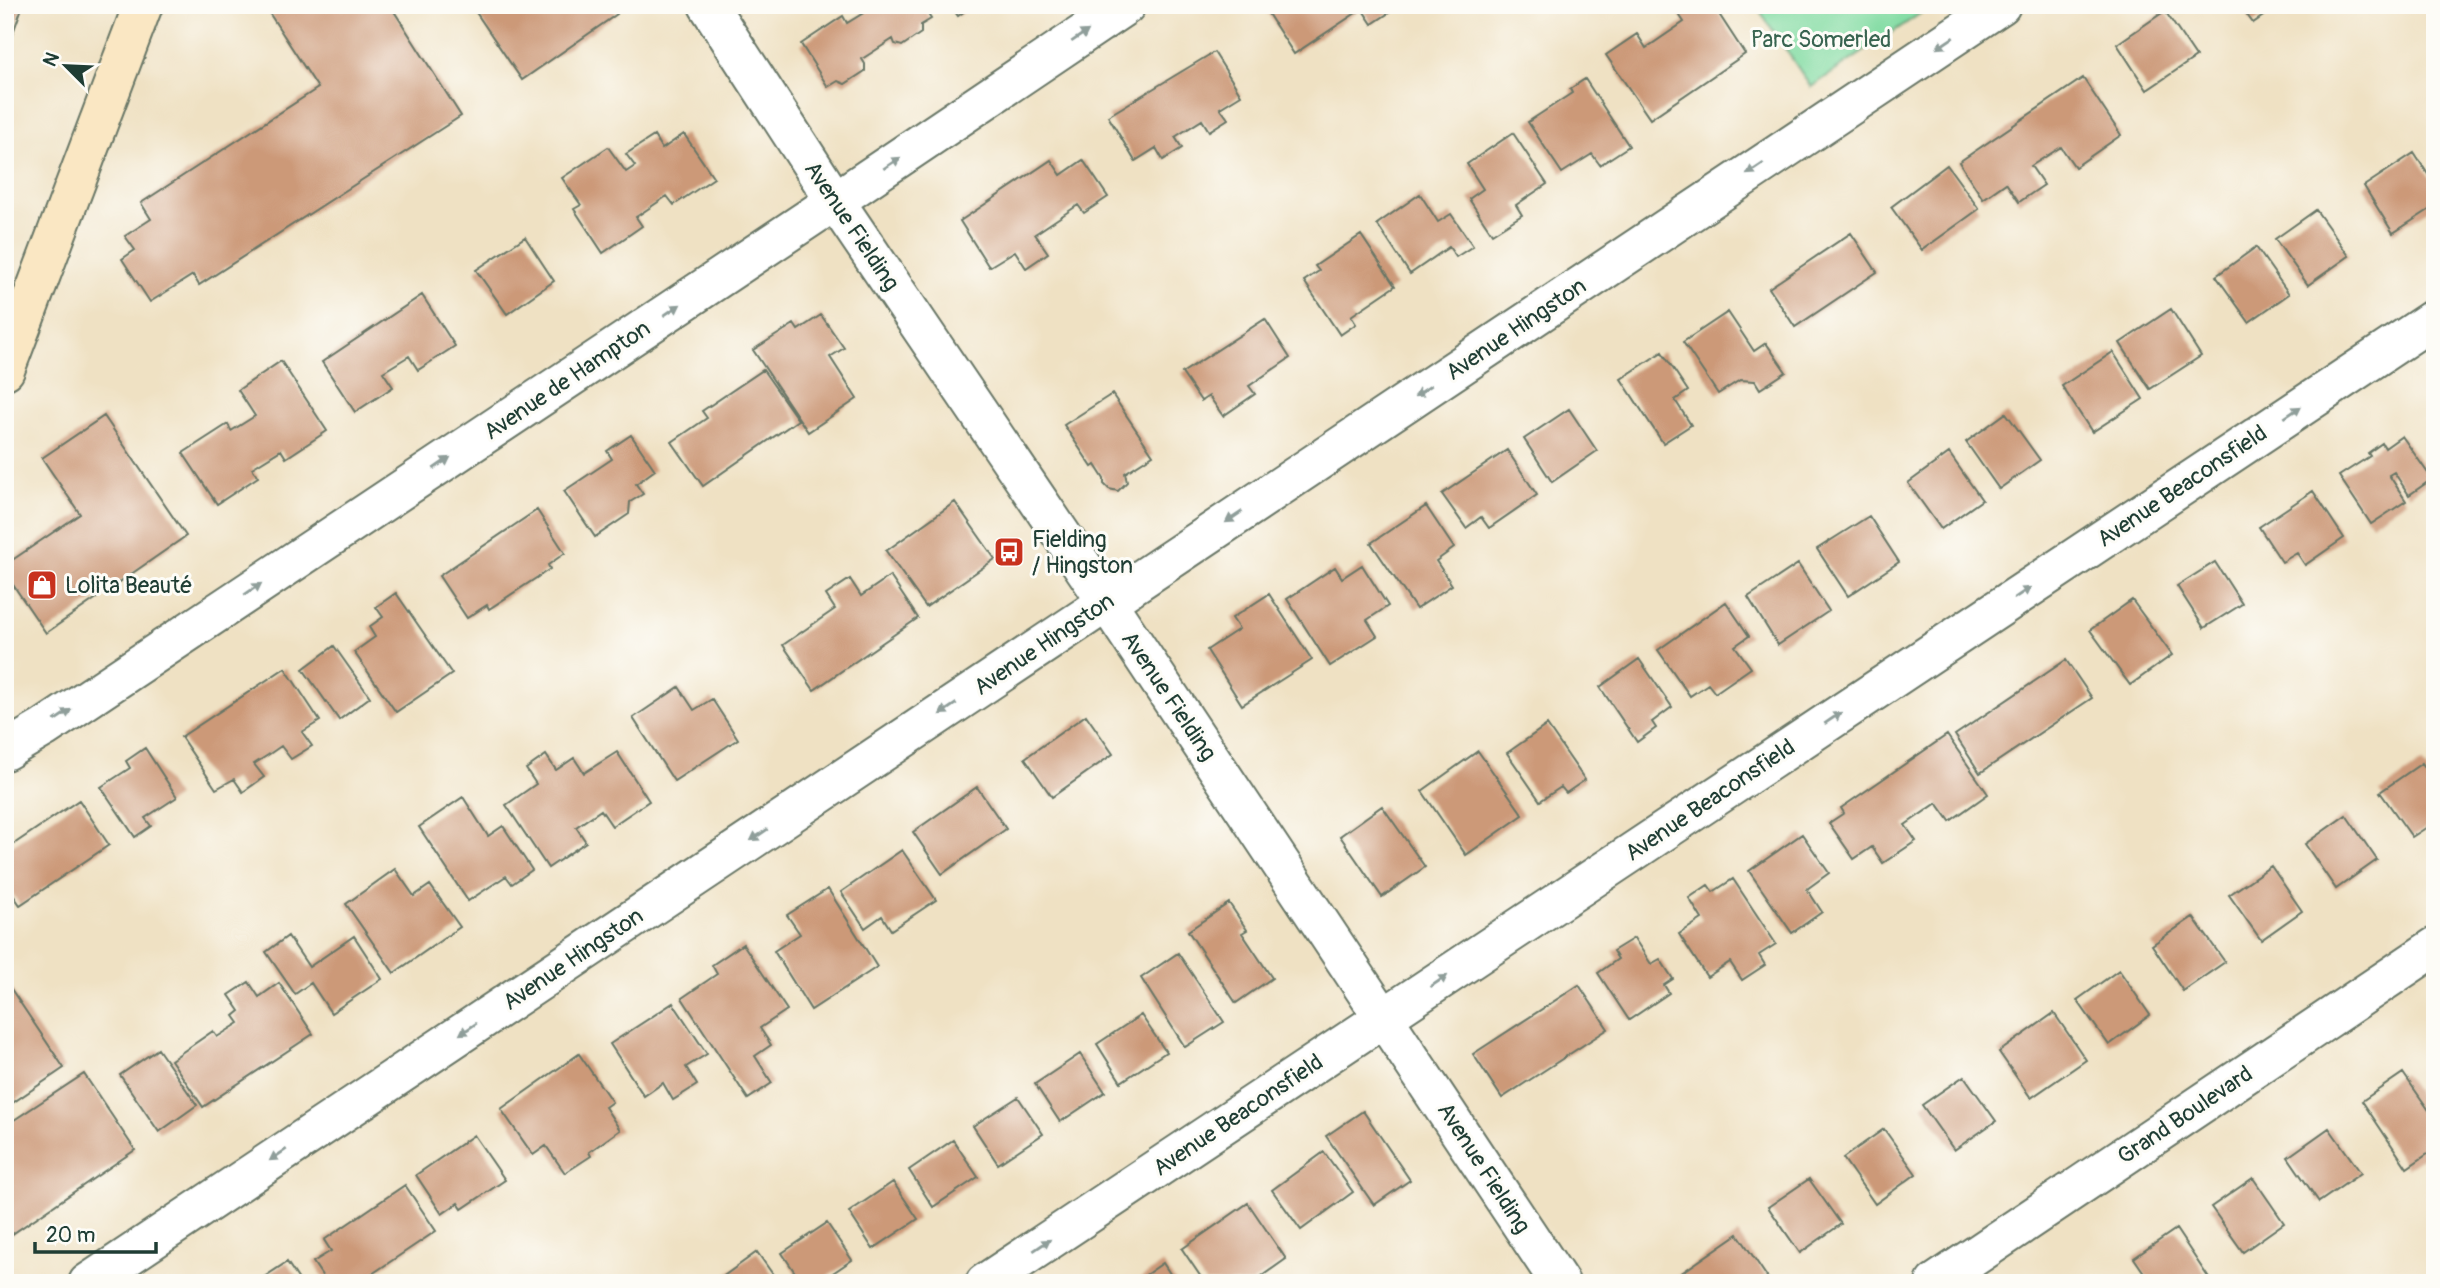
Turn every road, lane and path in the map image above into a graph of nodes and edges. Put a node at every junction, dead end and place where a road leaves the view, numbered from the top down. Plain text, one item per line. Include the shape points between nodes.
1 (144, 5) edge
2 (708, 5) edge
3 (1126, 5) edge
4 (2001, 5) edge
5 (835, 201) junction
6 (2435, 318) edge
7 (5, 370) edge
8 (1107, 603) junction
9 (5, 751) edge
10 (2435, 947) edge
11 (1382, 1018) junction
12 (88, 1283) edge
13 (985, 1283) edge
14 (1560, 1283) edge
15 (1936, 1283) edge

1 - 7 main road
2 - 5 street, Avenue Fielding
5 -> 3 street, Avenue de Hampton
4 -> 8 street, Avenue Hingston
5 - 8 street, Avenue Fielding
9 -> 5 street, Avenue de Hampton
11 -> 6 street, Avenue Beaconsfield
8 - 11 street, Avenue Fielding
8 -> 12 street, Avenue Hingston
10 - 15 street, Grand Boulevard
13 -> 11 street, Avenue Beaconsfield
11 - 14 street, Avenue Fielding

